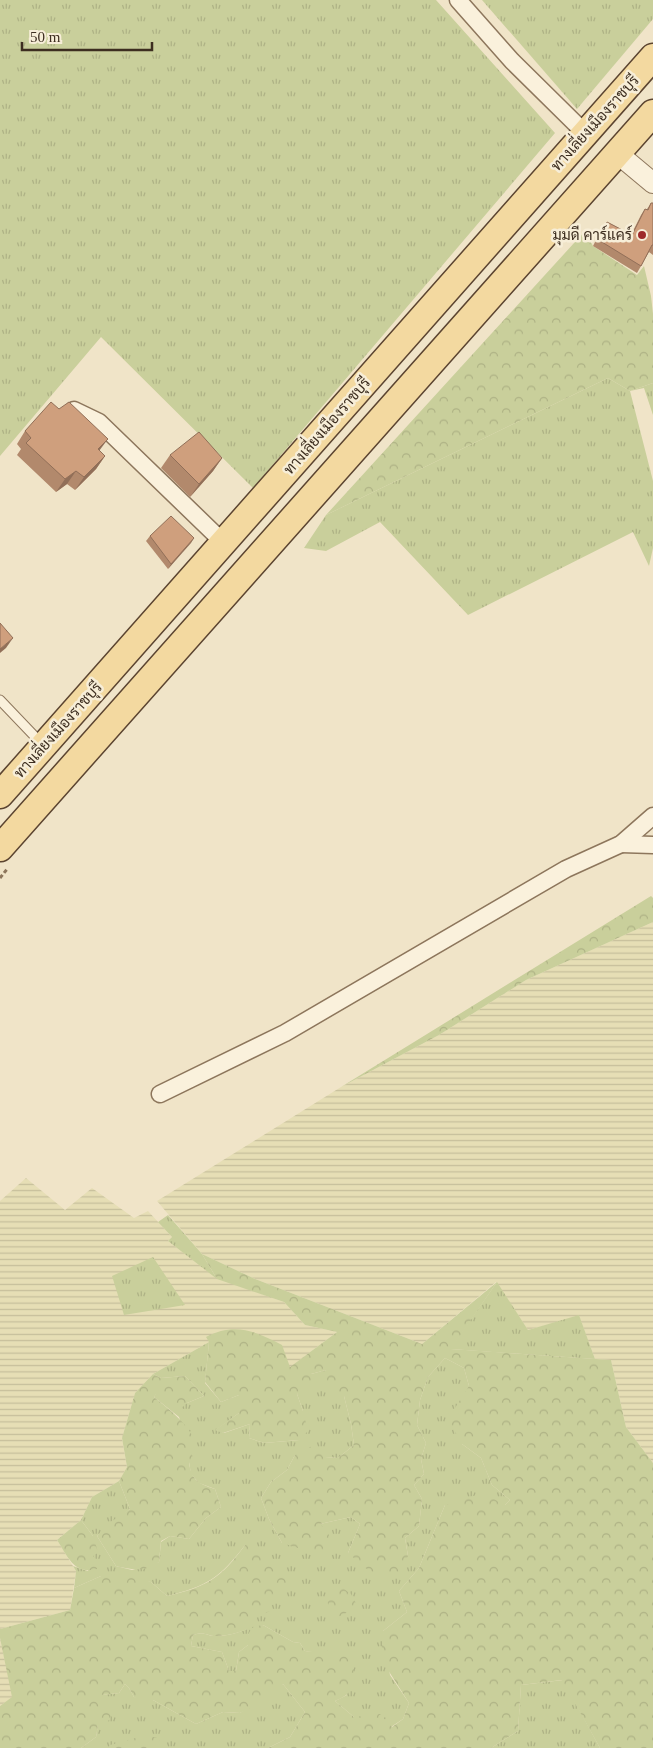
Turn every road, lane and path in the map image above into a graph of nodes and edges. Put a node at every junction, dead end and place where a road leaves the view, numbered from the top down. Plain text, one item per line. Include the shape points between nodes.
1 (458, 0) edge
2 (653, 57) edge
3 (653, 113) edge
4 (585, 133) junction
5 (617, 153) junction
6 (653, 183) edge
7 (74, 410) edge
8 (224, 543) junction
9 (0, 700) edge
10 (44, 746) junction
11 (0, 795) edge
12 (653, 816) edge
13 (620, 844) junction
14 (653, 845) edge
15 (0, 848) edge
16 (160, 1094) dead end

1 - 4 street via 512,62
2 - 4 main road, ทางเลี่ยงเมืองราชบุรี
3 - 5 main road
4 - 8 main road, ทางเลี่ยงเมืองราชบุรี
5 - 6 street
5 - 15 main road
7 - 8 street via 99,422
8 - 10 main road, ทางเลี่ยงเมืองราชบุรี
9 - 10 lane
10 - 11 main road, ทางเลี่ยงเมืองราชบุรี
12 - 13 street
13 - 14 street
13 - 16 street via 566,869 285,1033

